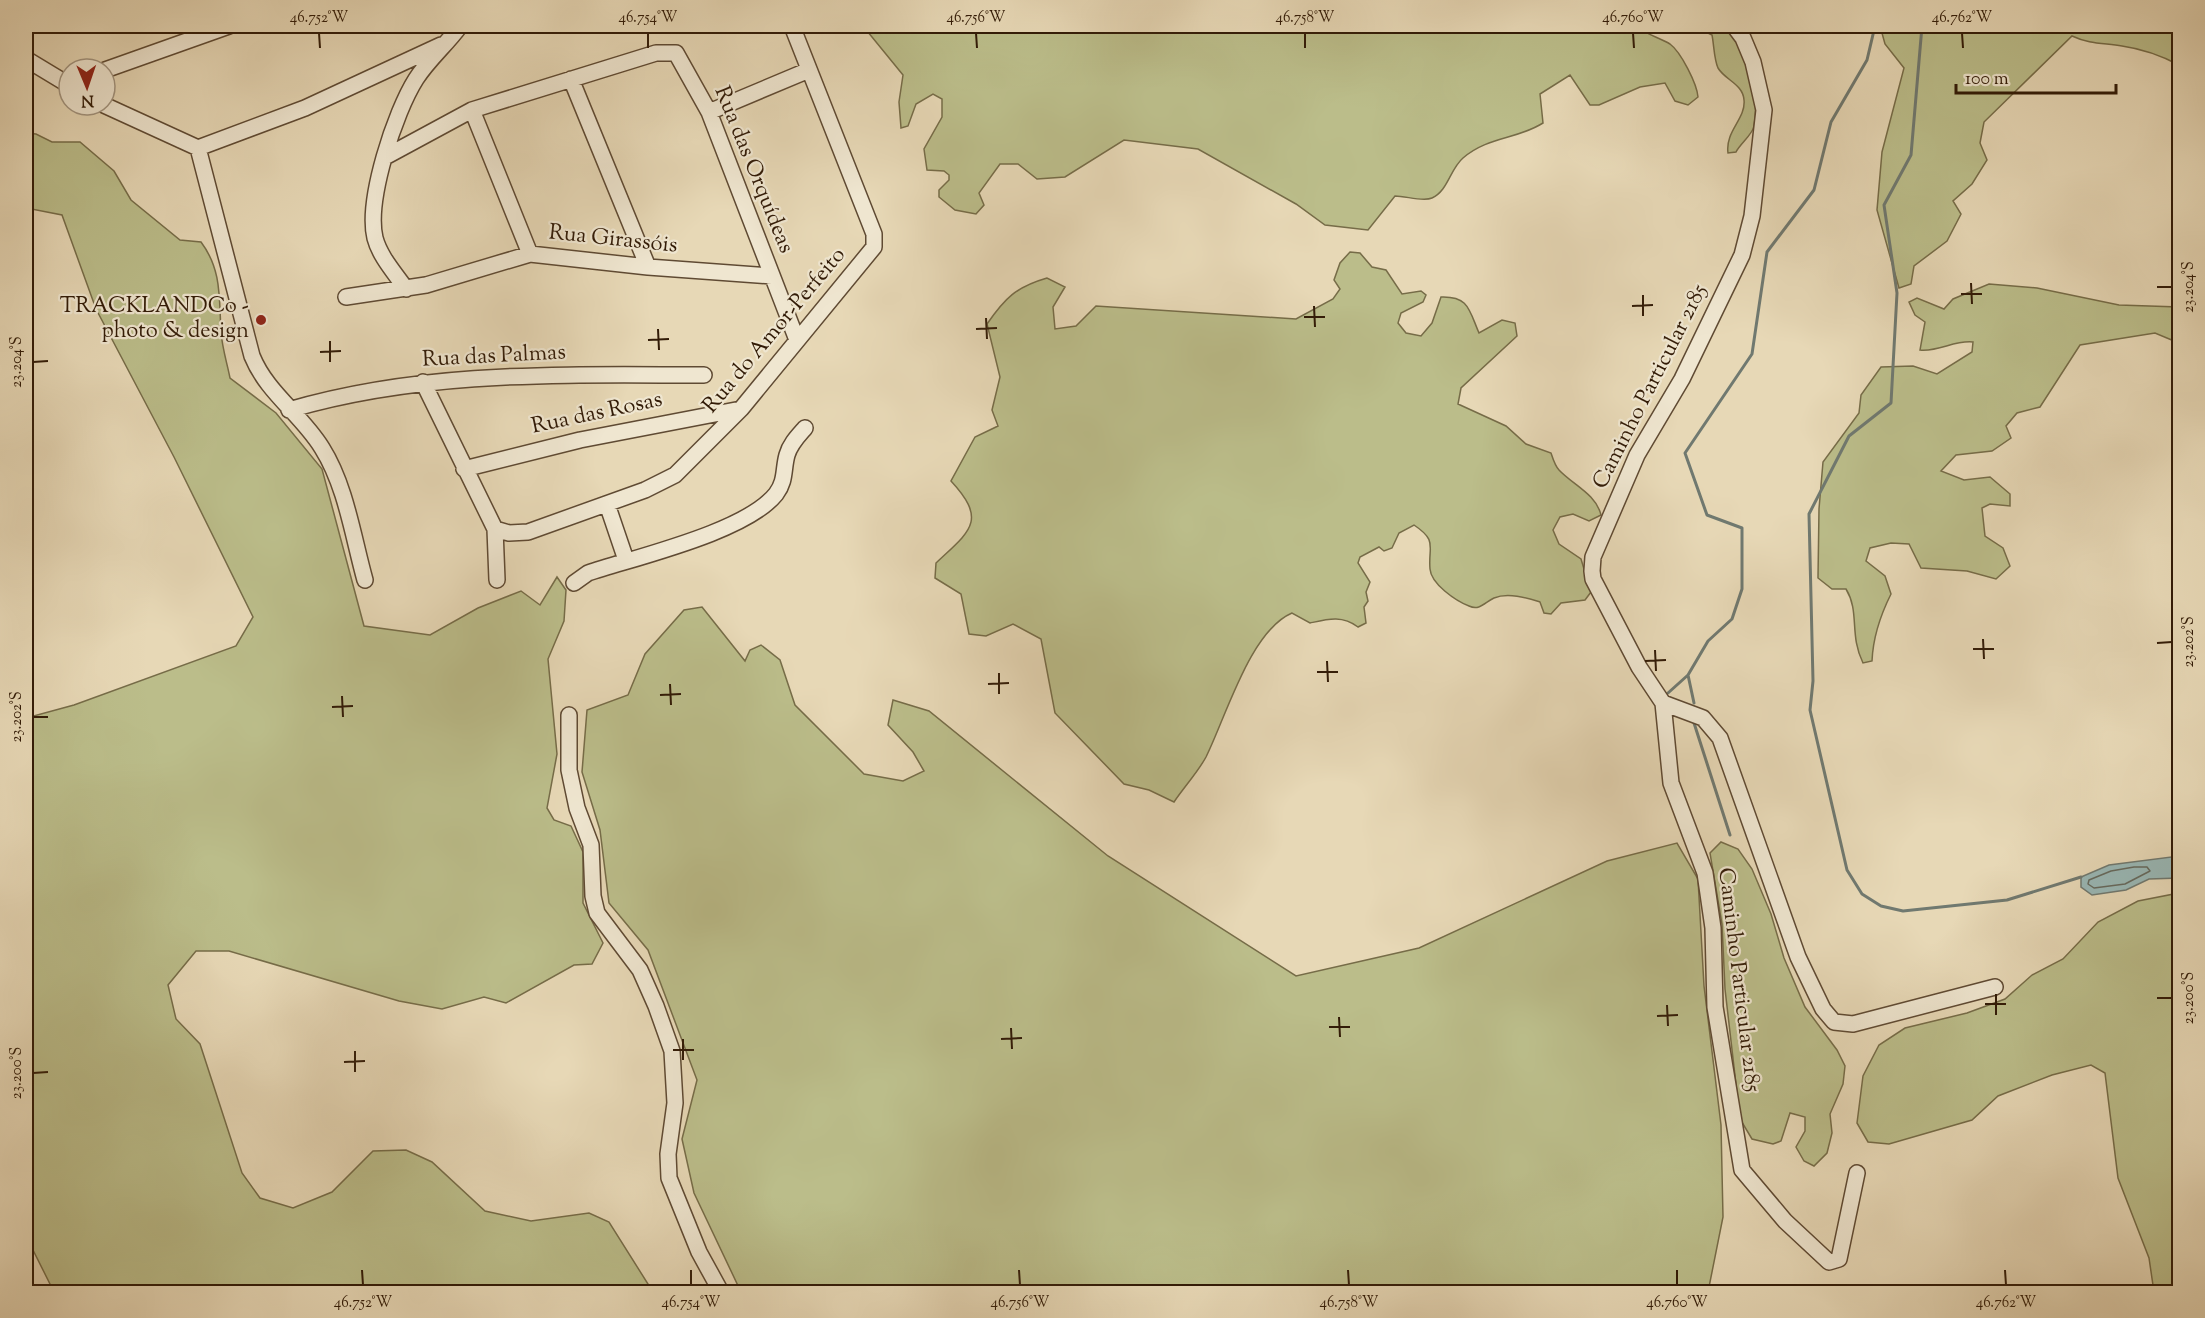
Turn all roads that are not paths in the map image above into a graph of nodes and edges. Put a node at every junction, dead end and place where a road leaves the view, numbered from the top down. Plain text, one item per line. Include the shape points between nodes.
1 (460, 26) edge
2 (792, 26) edge
3 (1734, 26) edge
4 (222, 27) edge
5 (449, 41) junction
6 (26, 59) edge
7 (117, 66) edge
8 (809, 70) junction
9 (57, 77) edge
10 (571, 79) junction
11 (472, 110) junction
12 (117, 111) edge
13 (709, 112) junction
14 (198, 148) junction
15 (386, 157) junction
16 (530, 254) junction
17 (648, 267) junction
18 (772, 276) junction
19 (406, 289) junction
20 (346, 297) dead end
21 (797, 340) junction
22 (704, 375) dead end
23 (423, 382) junction
24 (741, 409) junction
25 (289, 410) junction
26 (805, 428) dead end
27 (464, 469) junction
28 (607, 504) junction
29 (495, 529) junction
30 (626, 560) junction
31 (364, 580) dead end
32 (498, 580) dead end
33 (574, 583) dead end
34 (1663, 703) junction
35 (569, 715) dead end
36 (1995, 987) dead end
37 (1857, 1173) dead end
38 (721, 1293) edge

1 - 5 street
2 - 8 street, Rua do Amor-Perfeito
3 - 34 street, Caminho Particular 2185 via 1753,62 1764,110 1752,216 1742,255 1682,379 1636,455 1593,557 1593,579 1638,668
4 - 7 street
5 - 14 street via 315,104
5 - 15 street via 417,76 406,96
6 - 9 street
8 - 13 street
8 - 21 street, Rua do Amor-Perfeito via 875,240 868,256
10 - 11 street
10 - 13 street, Rua das Orquídeas via 656,53 676,53
10 - 17 street
11 - 15 street
11 - 16 street
12 - 14 street
13 - 18 street, Rua das Orquídeas
14 - 25 street via 252,356 268,386
15 - 19 street via 374,201 375,238
16 - 17 street, Rua Girassóis
16 - 19 street, Rua Girassóis
17 - 18 street, Rua Girassóis
18 - 21 street, Rua das Orquídeas
19 - 20 street, Rua Girassóis
21 - 24 street, Rua do Amor-Perfeito
22 - 23 street, Rua das Palmas via 494,375
23 - 25 street, Rua das Palmas
23 - 27 street
24 - 27 street, Rua das Rosas via 580,440
24 - 28 street, Rua do Amor-Perfeito via 675,475
25 - 31 street via 328,458
26 - 30 street via 787,455 781,487 755,512 711,532
27 - 29 street
28 - 29 street, Rua do Amor-Perfeito via 528,532
28 - 30 street
29 - 32 street
30 - 33 street via 588,573
34 - 36 street via 1703,718 1720,738 1798,957 1823,1009 1834,1022 1853,1024
34 - 37 street, Caminho Particular 2185 via 1671,783 1705,873 1713,928 1715,1007 1742,1170 1785,1221 1828,1262 1839,1260
35 - 38 street via 568,770 591,845 597,913 640,970 672,1051 675,1103 669,1178 699,1252

